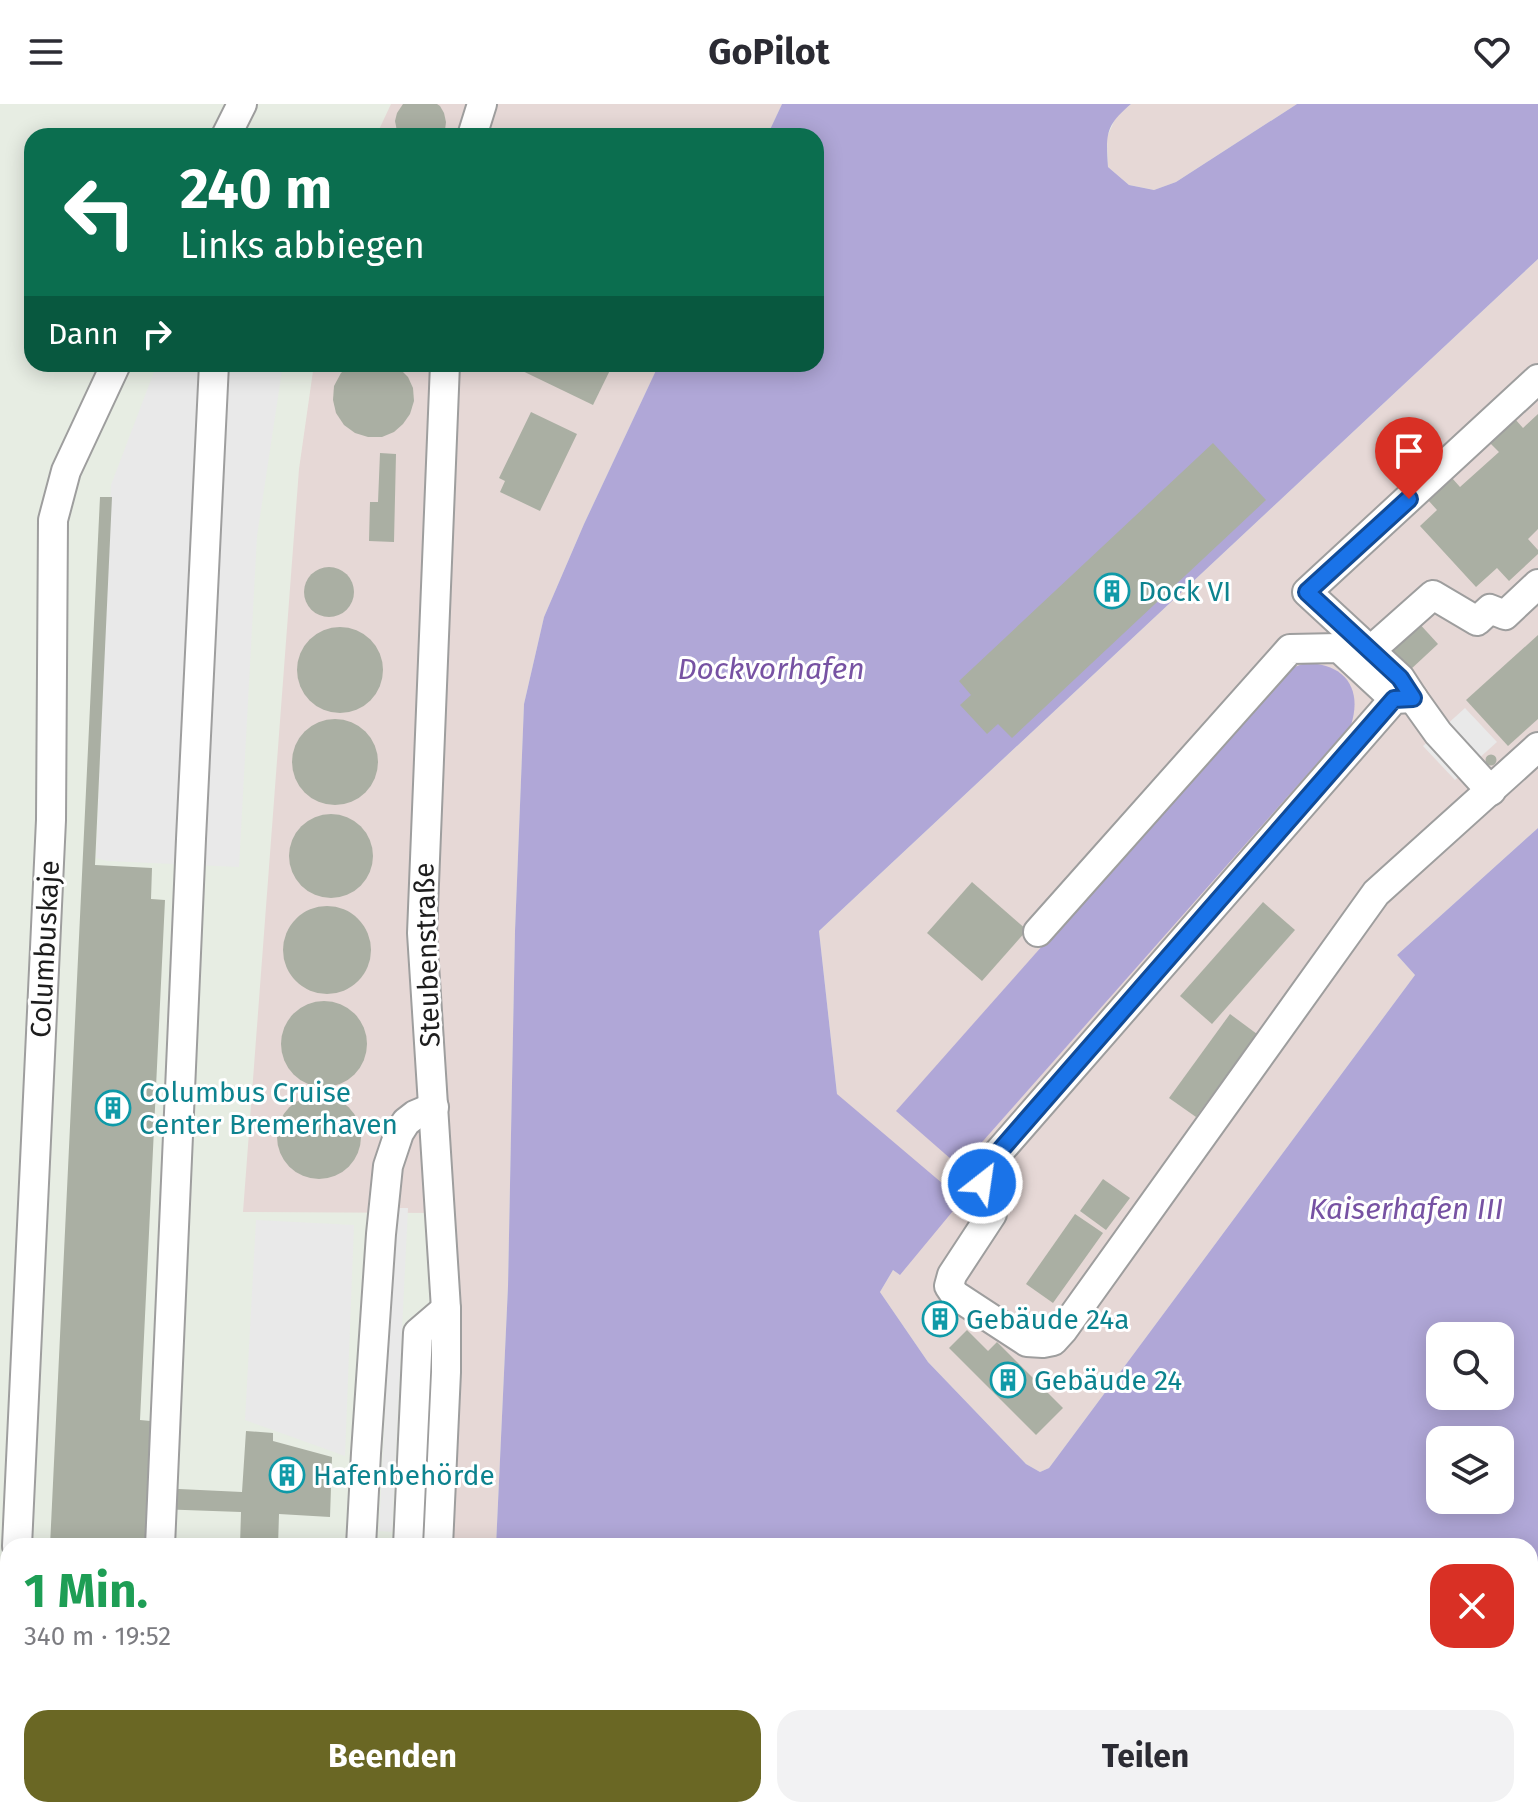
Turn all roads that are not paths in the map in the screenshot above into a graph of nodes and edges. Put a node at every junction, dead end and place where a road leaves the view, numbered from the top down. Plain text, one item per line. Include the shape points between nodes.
1 (482, 104) edge
2 (474, 128) edge
3 (112, 372) edge
4 (214, 372) edge
5 (445, 372) edge
6 (1538, 379) edge
7 (1538, 584) edge
8 (1371, 650) junction
9 (1403, 699) junction
10 (1538, 747) edge
11 (1491, 791) junction
12 (1038, 932) dead end
13 (434, 1107) junction
14 (446, 1309) junction
15 (17, 1538) edge
16 (160, 1538) edge
17 (362, 1538) edge
18 (408, 1538) edge
19 (438, 1538) edge

1 - 2 street
3 - 15 street, Columbuskaje via 66,471 53,520 51,820
4 - 16 street
5 - 13 street, Steubenstraße via 422,933
6 - 8 street via 1307,592
7 - 8 street via 1505,615 1490,609 1477,621 1433,595
8 - 9 street via 1400,678
9 - 11 street
9 - 11 street via 984,1169 982,1183 991,1196 992,1214 952,1275 949,1286 955,1295 1027,1342 1053,1341 1376,893
9 - 12 street via 1339,648 1290,649
10 - 11 street
13 - 14 street, Steubenstraße
13 - 17 street via 406,1122 388,1166
14 - 18 street via 418,1333
14 - 19 street, Steubenstraße

